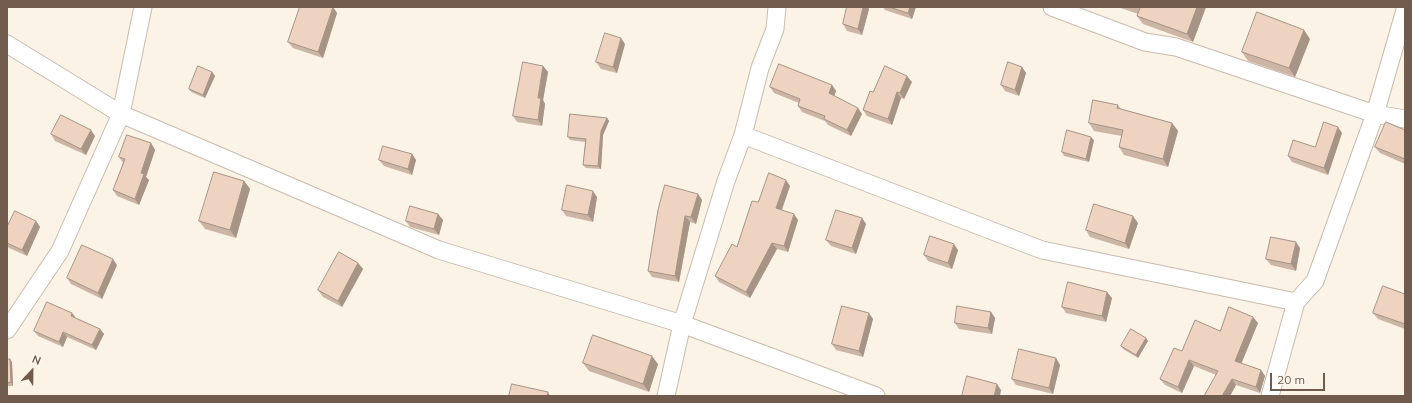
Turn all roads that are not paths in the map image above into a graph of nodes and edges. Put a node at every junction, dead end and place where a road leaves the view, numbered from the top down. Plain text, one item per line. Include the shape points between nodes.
1 (143, 7) edge
2 (777, 7) edge
3 (1052, 7) edge
4 (1405, 10) edge
5 (7, 44) edge
6 (121, 114) junction
7 (1375, 114) junction
8 (1405, 119) edge
9 (743, 135) junction
10 (1296, 302) junction
11 (682, 324) junction
12 (7, 330) edge
13 (666, 396) edge
14 (876, 396) edge
15 (1270, 396) edge

1 - 6 street
2 - 9 street via 775,29 760,68
3 - 7 street via 1145,42 1176,47
4 - 7 street
5 - 6 street
6 - 11 street via 439,250
6 - 12 street via 60,251
7 - 8 street
7 - 10 street via 1315,282
9 - 10 street via 1042,250
9 - 11 street via 726,181
10 - 15 street
11 - 13 street
11 - 14 street

